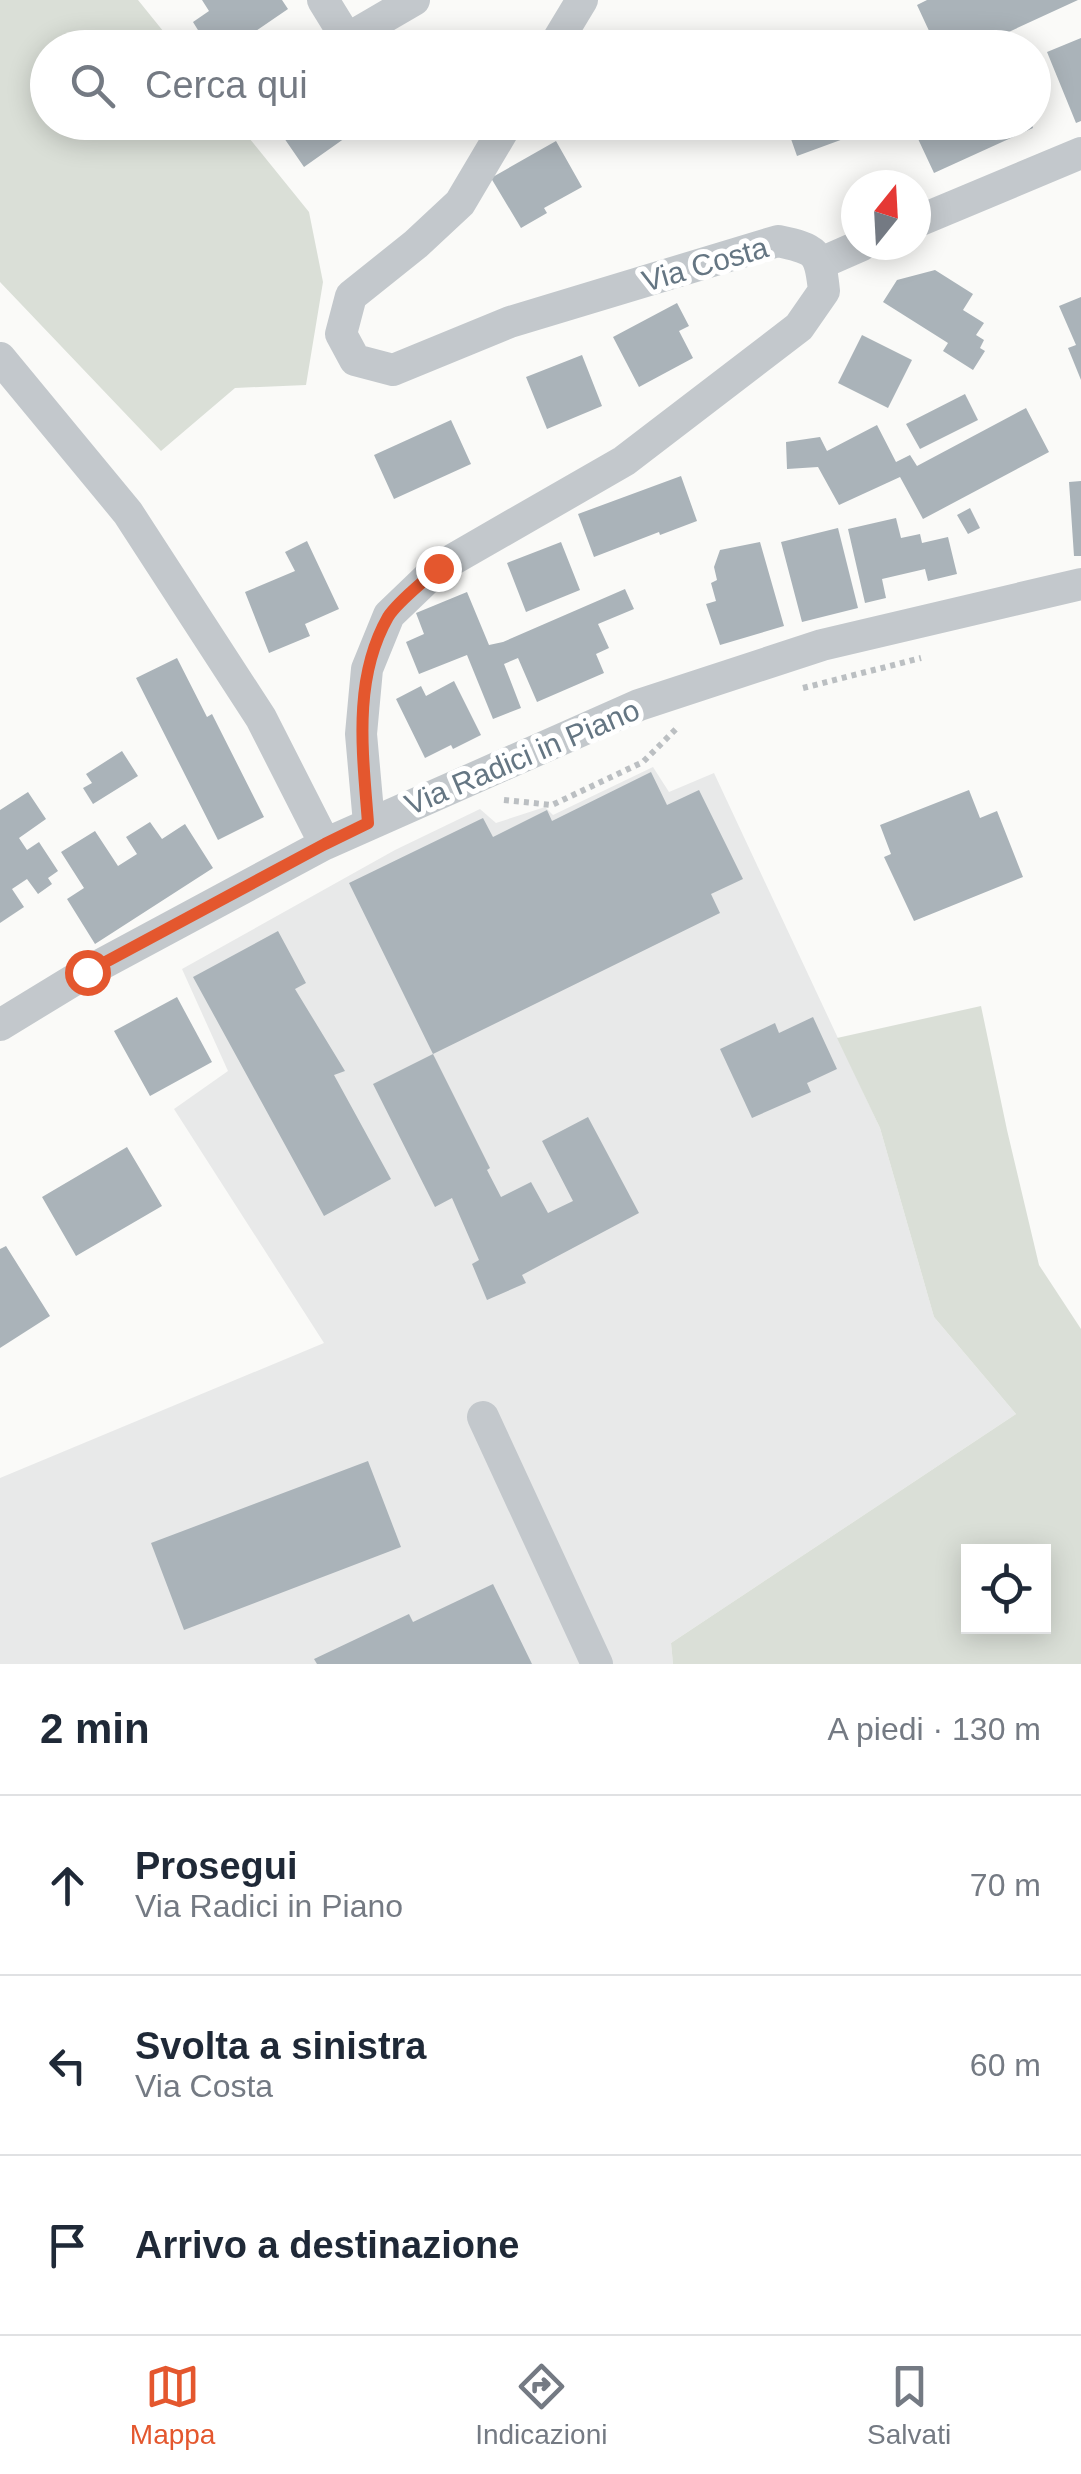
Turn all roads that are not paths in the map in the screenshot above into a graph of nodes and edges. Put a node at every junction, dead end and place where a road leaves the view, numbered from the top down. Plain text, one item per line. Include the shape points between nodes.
1 (323, 0) edge
2 (414, 0) edge
3 (582, 0) edge
4 (342, 30) edge
5 (361, 30) edge
6 (564, 30) edge
7 (497, 140) edge
8 (1081, 153) edge
9 (931, 216) edge
10 (841, 254) edge
11 (821, 263) junction
12 (0, 358) edge
13 (1081, 584) edge
14 (368, 823) junction
15 (325, 844) junction
16 (0, 1025) edge
17 (482, 1418) dead end
18 (597, 1664) edge

1 - 4 street
2 - 5 street
3 - 6 street
7 - 11 street, Via Costa via 460,203 351,296 341,334 355,360 393,370 510,322 778,241 807,247
8 - 9 street
10 - 11 street
11 - 14 street via 824,291 799,326 624,460 438,568 389,615 367,669 361,734
12 - 15 street via 128,512 261,718
13 - 14 street, Via Radici in Piano via 822,645 639,705
14 - 15 street, Via Radici in Piano
15 - 16 street, Via Radici in Piano
17 - 18 street

